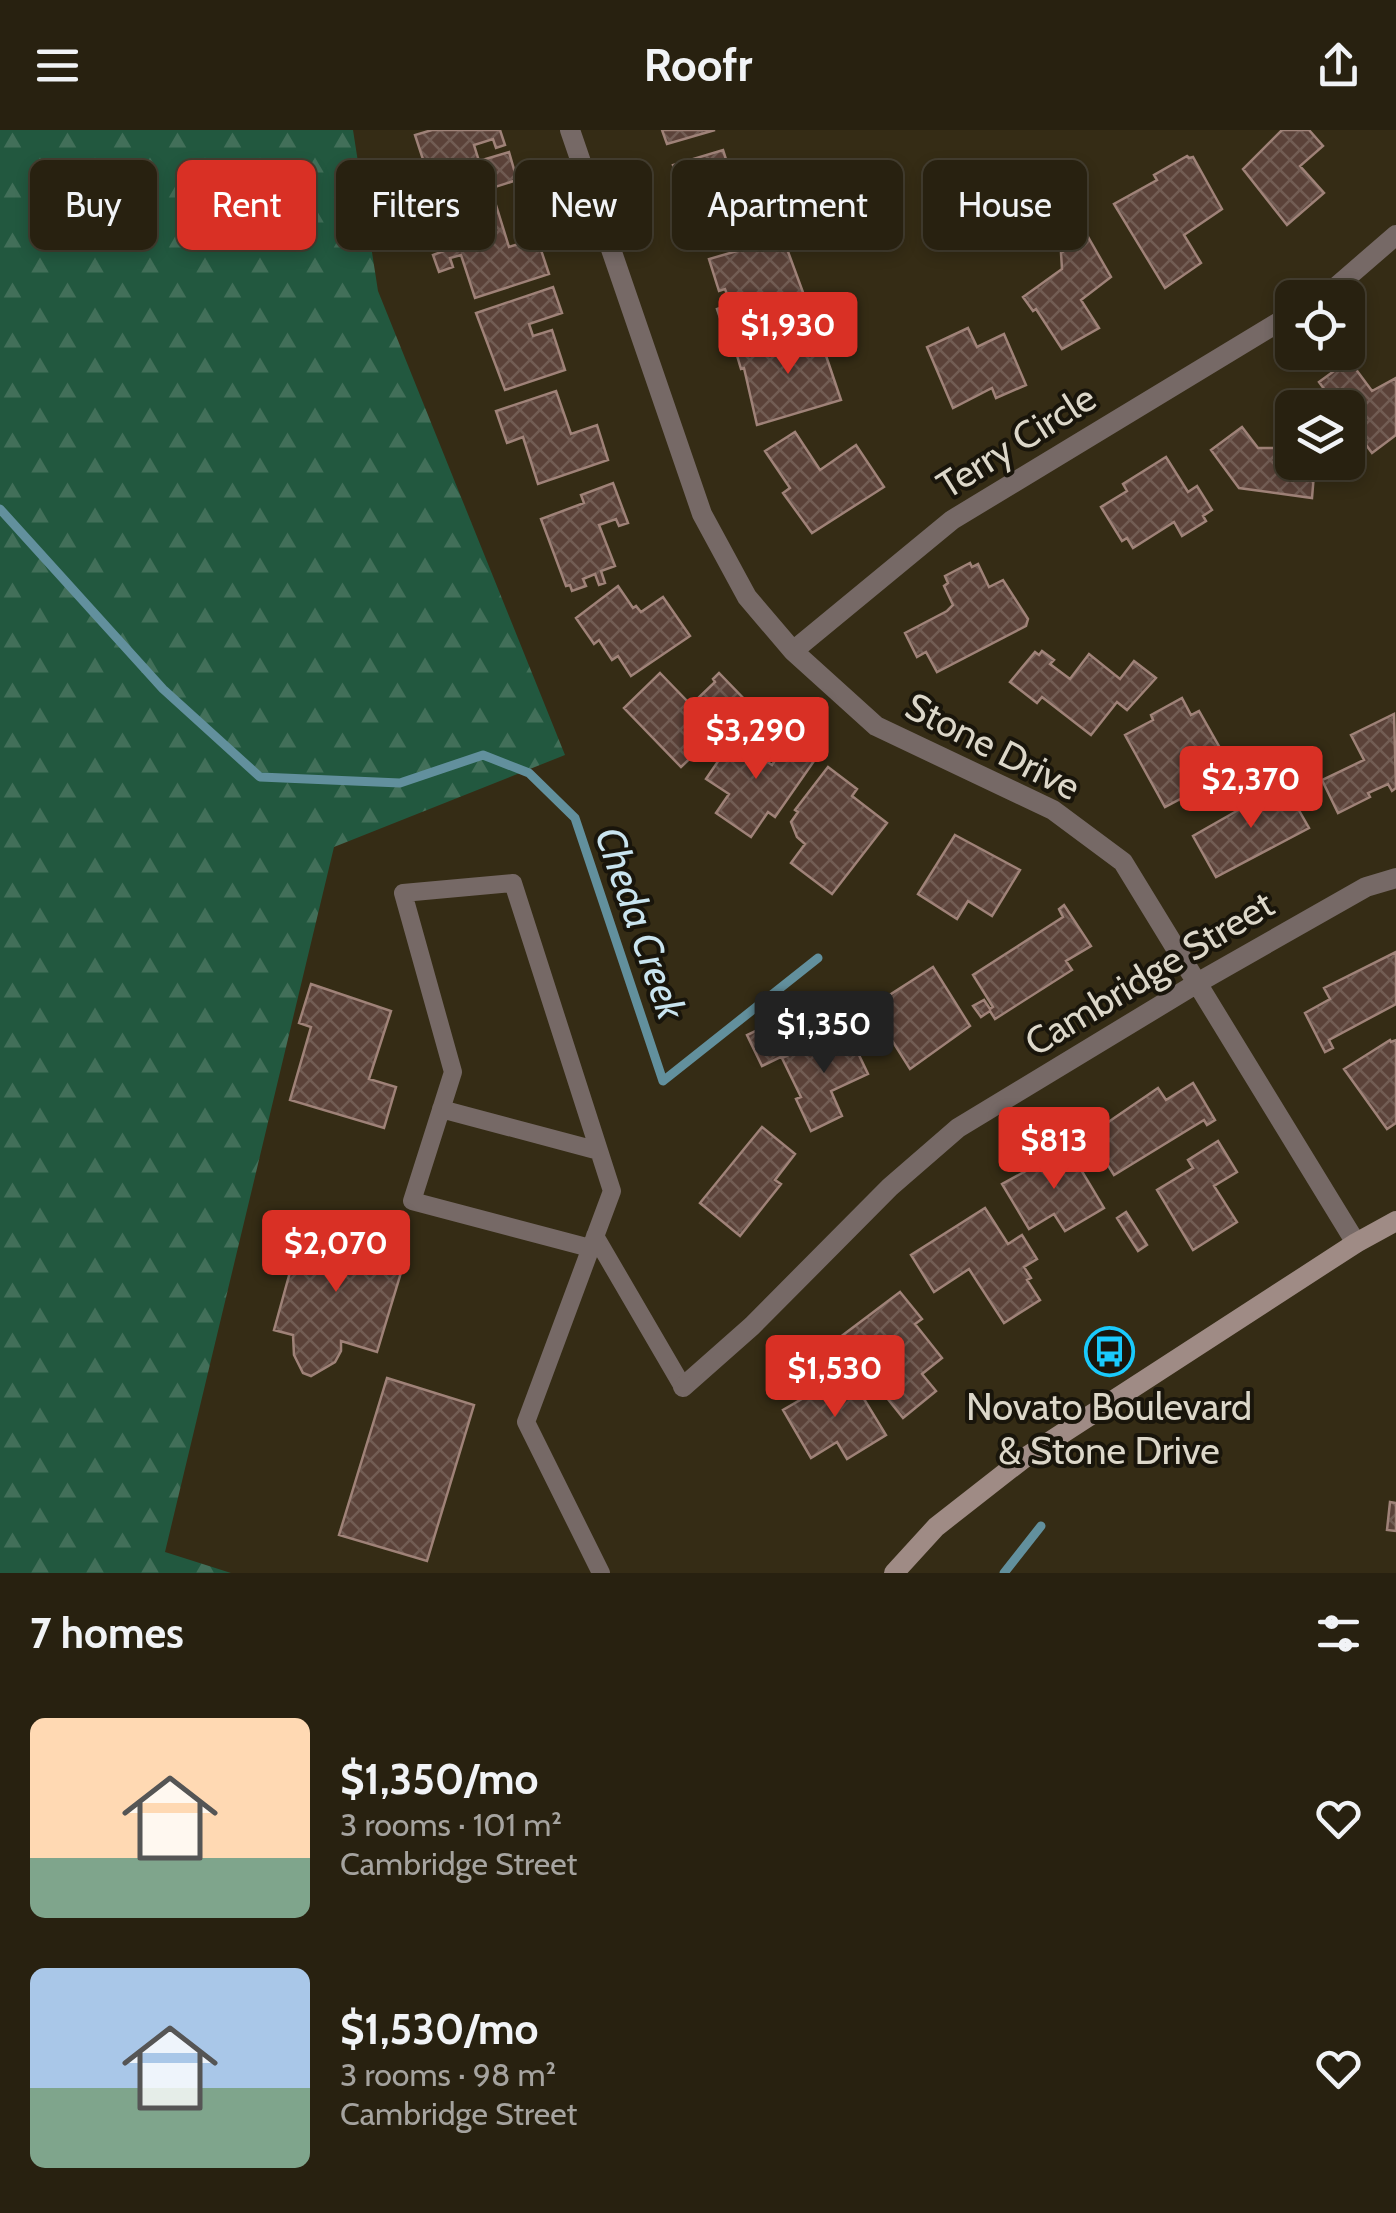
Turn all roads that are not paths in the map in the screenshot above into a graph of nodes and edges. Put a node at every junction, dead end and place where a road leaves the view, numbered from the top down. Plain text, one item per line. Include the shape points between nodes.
1 (570, 130) edge
2 (1396, 234) edge
3 (1344, 280) edge
4 (1275, 324) edge
5 (794, 651) junction
6 (1396, 878) edge
7 (1200, 982) junction
8 (442, 1109) junction
9 (599, 1151) junction
10 (1396, 1220) edge
11 (593, 1242) junction
12 (1356, 1243) junction
13 (683, 1387) joint
14 (601, 1573) edge
15 (894, 1573) edge

1 - 5 street, Stone Drive via 702,514 747,597
2 - 3 street
4 - 5 street, Terry Circle via 952,520
5 - 7 street, Stone Drive via 876,726 1053,810 1123,862
6 - 7 street, Cambridge Street via 1366,887
7 - 12 street, Stone Drive
7 - 13 street, Cambridge Street via 958,1128
8 - 9 lane
8 - 9 lane via 453,1072 403,893 514,883
8 - 11 lane via 412,1200
9 - 11 lane via 612,1191
10 - 12 main road
11 - 13 lane
11 - 14 lane via 526,1422
12 - 15 main road via 1022,1459 936,1526

